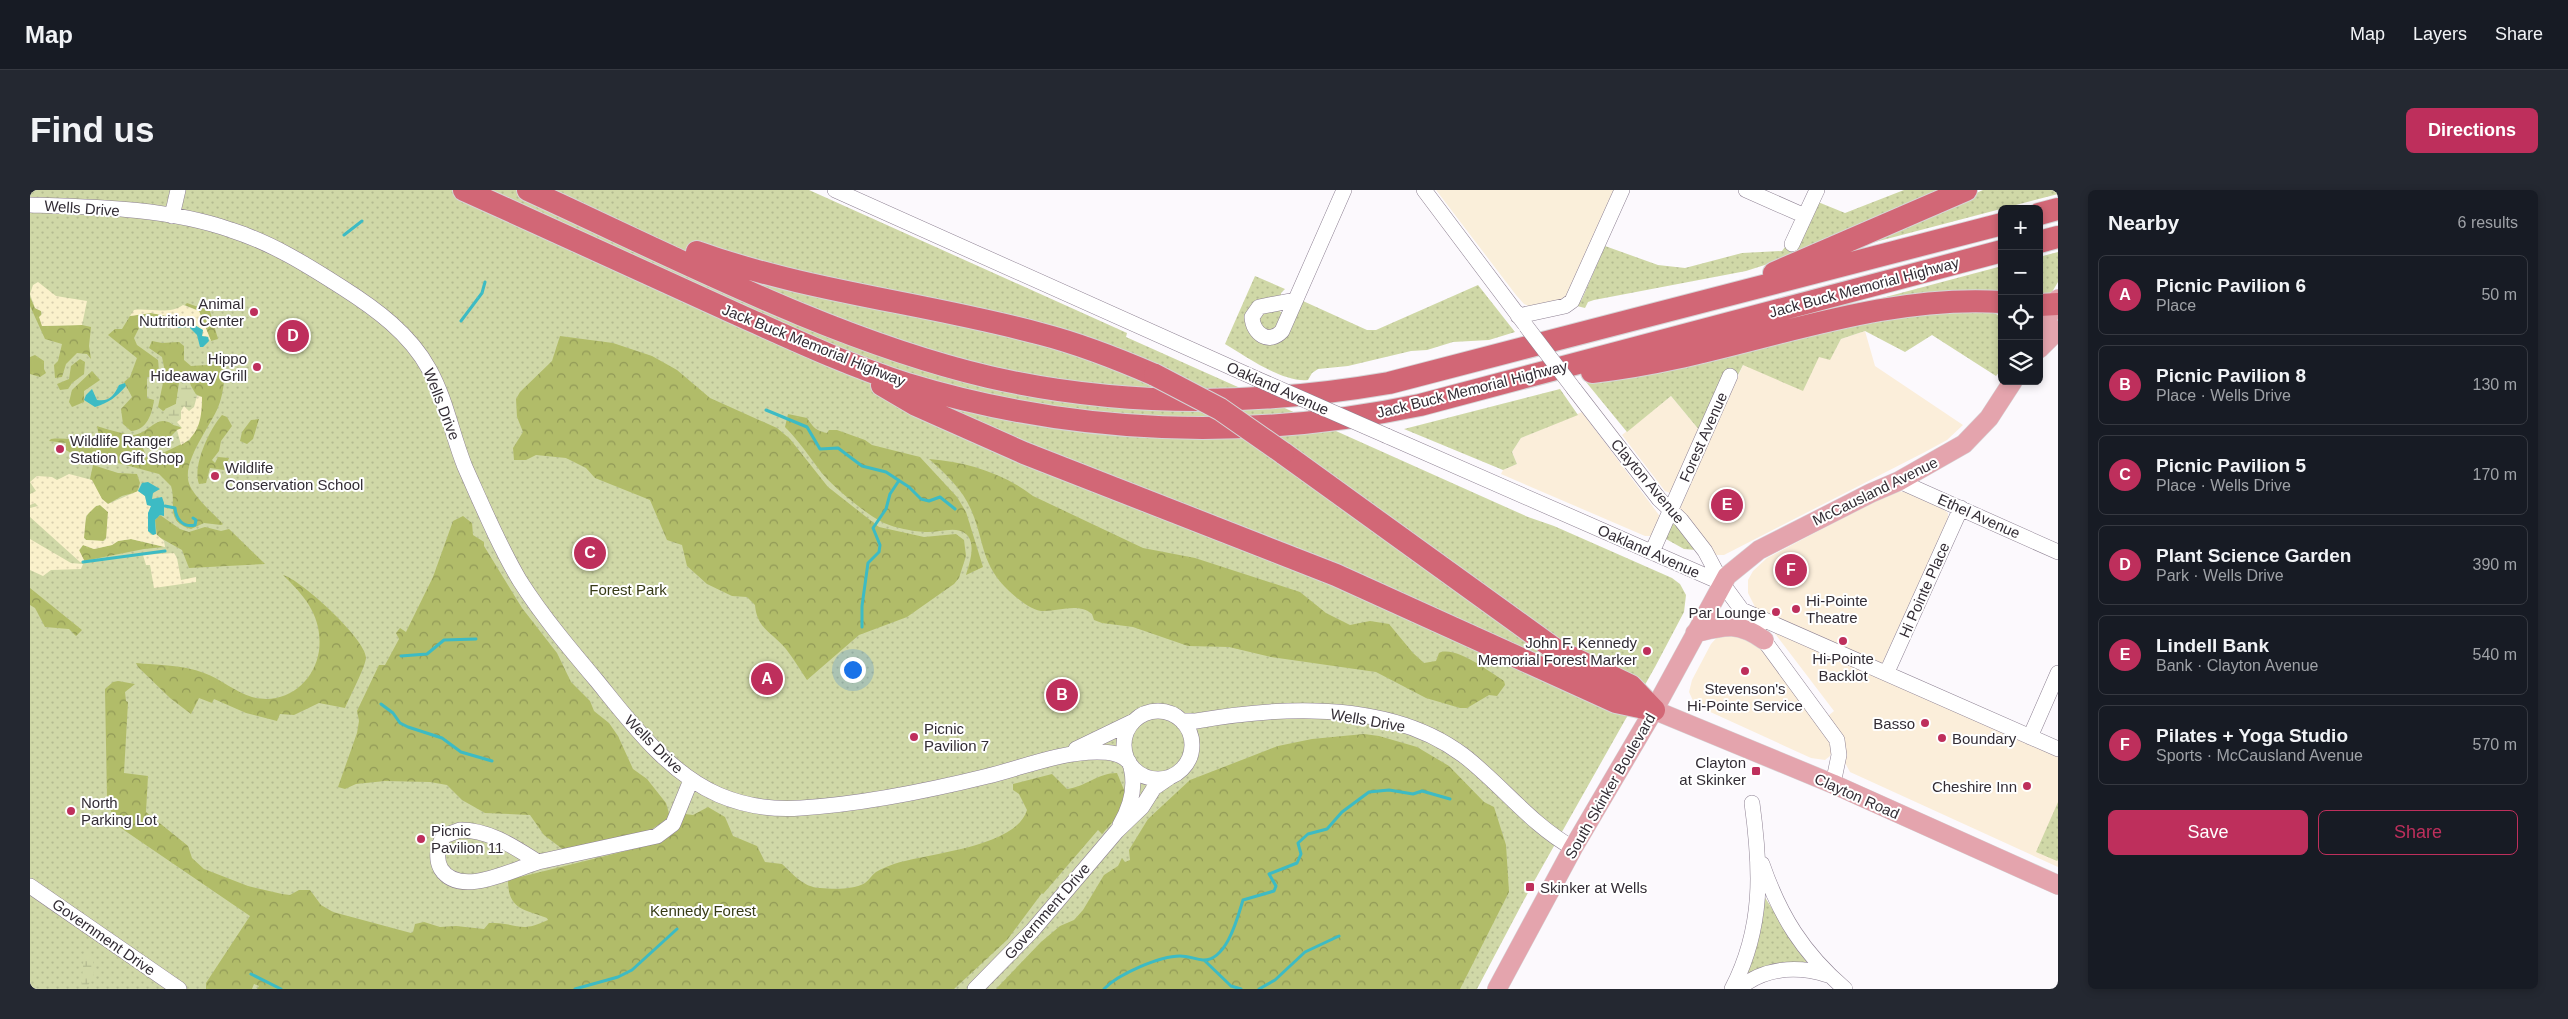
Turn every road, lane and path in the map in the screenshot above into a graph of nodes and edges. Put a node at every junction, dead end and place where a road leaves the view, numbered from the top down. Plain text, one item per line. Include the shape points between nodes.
1 (178, 190) edge
2 (464, 190) edge
3 (528, 190) edge
4 (835, 190) edge
5 (1344, 190) edge
6 (1424, 190) edge
7 (1622, 190) edge
8 (1746, 190) edge
9 (1816, 190) edge
10 (1966, 190) edge
11 (30, 205) edge
12 (2058, 209) edge
13 (580, 213) junction
14 (2043, 213) edge
15 (172, 216) junction
16 (1805, 216) junction
17 (1998, 225) edge
18 (2058, 237) edge
19 (2043, 241) edge
20 (1792, 244) dead end
21 (1998, 252) edge
22 (1738, 293) junction
23 (1295, 300) dead end
24 (1998, 303) edge
25 (2052, 304) edge
26 (1522, 321) junction
27 (2043, 325) edge
28 (2058, 330) edge
29 (2043, 345) edge
30 (829, 354) junction
31 (1730, 376) dead end
32 (1516, 379) junction
33 (2010, 385) edge
34 (1899, 481) junction
35 (1961, 508) junction
36 (1670, 510) junction
37 (1652, 552) junction
38 (2058, 552) edge
39 (1722, 583) junction
40 (1742, 610) junction
41 (1695, 633) junction
42 (1764, 640) junction
43 (1887, 672) junction
44 (2058, 673) edge
45 (1654, 710) junction
46 (1134, 721) junction
47 (1182, 721) junction
48 (2030, 737) junction
49 (2058, 749) edge
50 (1060, 756) junction
51 (1130, 764) junction
52 (1170, 777) junction
53 (692, 780) junction
54 (1833, 784) junction
55 (1752, 802) dead end
56 (1117, 831) junction
57 (1573, 848) junction
58 (1760, 858) junction
59 (538, 862) junction
60 (2058, 885) edge
61 (30, 886) edge
62 (1828, 975) junction
63 (178, 989) edge
64 (975, 989) edge
65 (1497, 989) edge
66 (1732, 989) edge
67 (1738, 989) edge
68 (1845, 989) edge

1 - 15 street
2 - 30 highway, Jack Buck Memorial Highway
3 - 13 highway, Jack Buck Memorial Highway
4 - 37 street, Oakland Avenue, bridge
5 - 23 street
6 - 26 street, Clayton Avenue
7 - 26 street via 1572,301
8 - 16 street
9 - 16 street
10 - 22 highway via 1795,263
11 - 15 street, Wells Drive
12 - 14 highway
13 - 22 highway, Jack Buck Memorial Highway via 799,312 912,355 1029,385 1158,400 1298,396 1389,383
13 - 45 highway, bridge via 621,224 750,270 1039,334 1116,358 1155,375 1220,409 1556,650 1631,686
15 - 53 street, Wells Drive via 222,227 280,250 353,294 402,334 427,365 435,381 464,465 500,542 528,592 623,714 666,759
16 - 20 street
17 - 22 highway, Jack Buck Memorial Highway
18 - 19 highway
21 - 32 highway, Jack Buck Memorial Highway
24 - 32 highway via 1947,301 1884,309 1668,360
25 - 27 main road
26 - 36 street, Clayton Avenue, bridge
28 - 29 main road
30 - 32 highway, Jack Buck Memorial Highway via 904,383 982,404 1060,419 1180,429 1337,421 1420,405
30 - 45 highway via 916,405 985,436 1322,569 1616,702
31 - 36 street, Forest Avenue
33 - 34 main road, McCausland Avenue via 1975,434 1947,455
34 - 35 street, Ethel Avenue
34 - 39 main road, McCausland Avenue via 1759,550 1736,567
35 - 38 street, Ethel Avenue
35 - 43 street, Hi Pointe Place
36 - 37 street, Forest Avenue
36 - 39 street, Clayton Avenue via 1705,551
37 - 39 street, Oakland Avenue
39 - 40 street, Clayton Avenue
39 - 41 main road, South Skinker Boulevard
40 - 42 street, Clayton Avenue
40 - 43 street
41 - 42 main road via 1734,626
41 - 45 main road, South Skinker Boulevard
42 - 54 street, Clayton Avenue via 1837,740 1839,755
43 - 48 street
44 - 48 street
45 - 54 main road, Clayton Road
45 - 57 main road, South Skinker Boulevard
46 - 47 street via 1153,711 1164,711
46 - 50 street, Wells Drive
46 - 51 street via 1124,745
47 - 52 street via 1191,735 1192,752 1184,768
47 - 57 street, Wells Drive via 1277,710 1344,714 1403,724 1446,743 1465,756 1542,828
48 - 49 street
50 - 51 street, Wells Drive via 1108,752 1122,755
50 - 53 street, Wells Drive via 916,792 799,808 747,804 712,792
51 - 52 street via 1139,773 1154,779
51 - 56 street, Government Drive via 1133,785
52 - 56 street, Government Drive via 1154,788 1142,806
53 - 59 street, Wells Drive via 676,819 665,832
54 - 60 main road, Clayton Road
55 - 58 street
56 - 64 street, Government Drive via 1032,931
57 - 65 main road, South Skinker Boulevard
58 - 62 street via 1791,931
58 - 66 street via 1749,949
59 - 59 street, Wells Drive via 473,882 456,882 439,864 438,849 449,833 476,831 497,838
61 - 63 street, Government Drive
62 - 67 street via 1798,968 1782,970 1762,974
62 - 68 street

